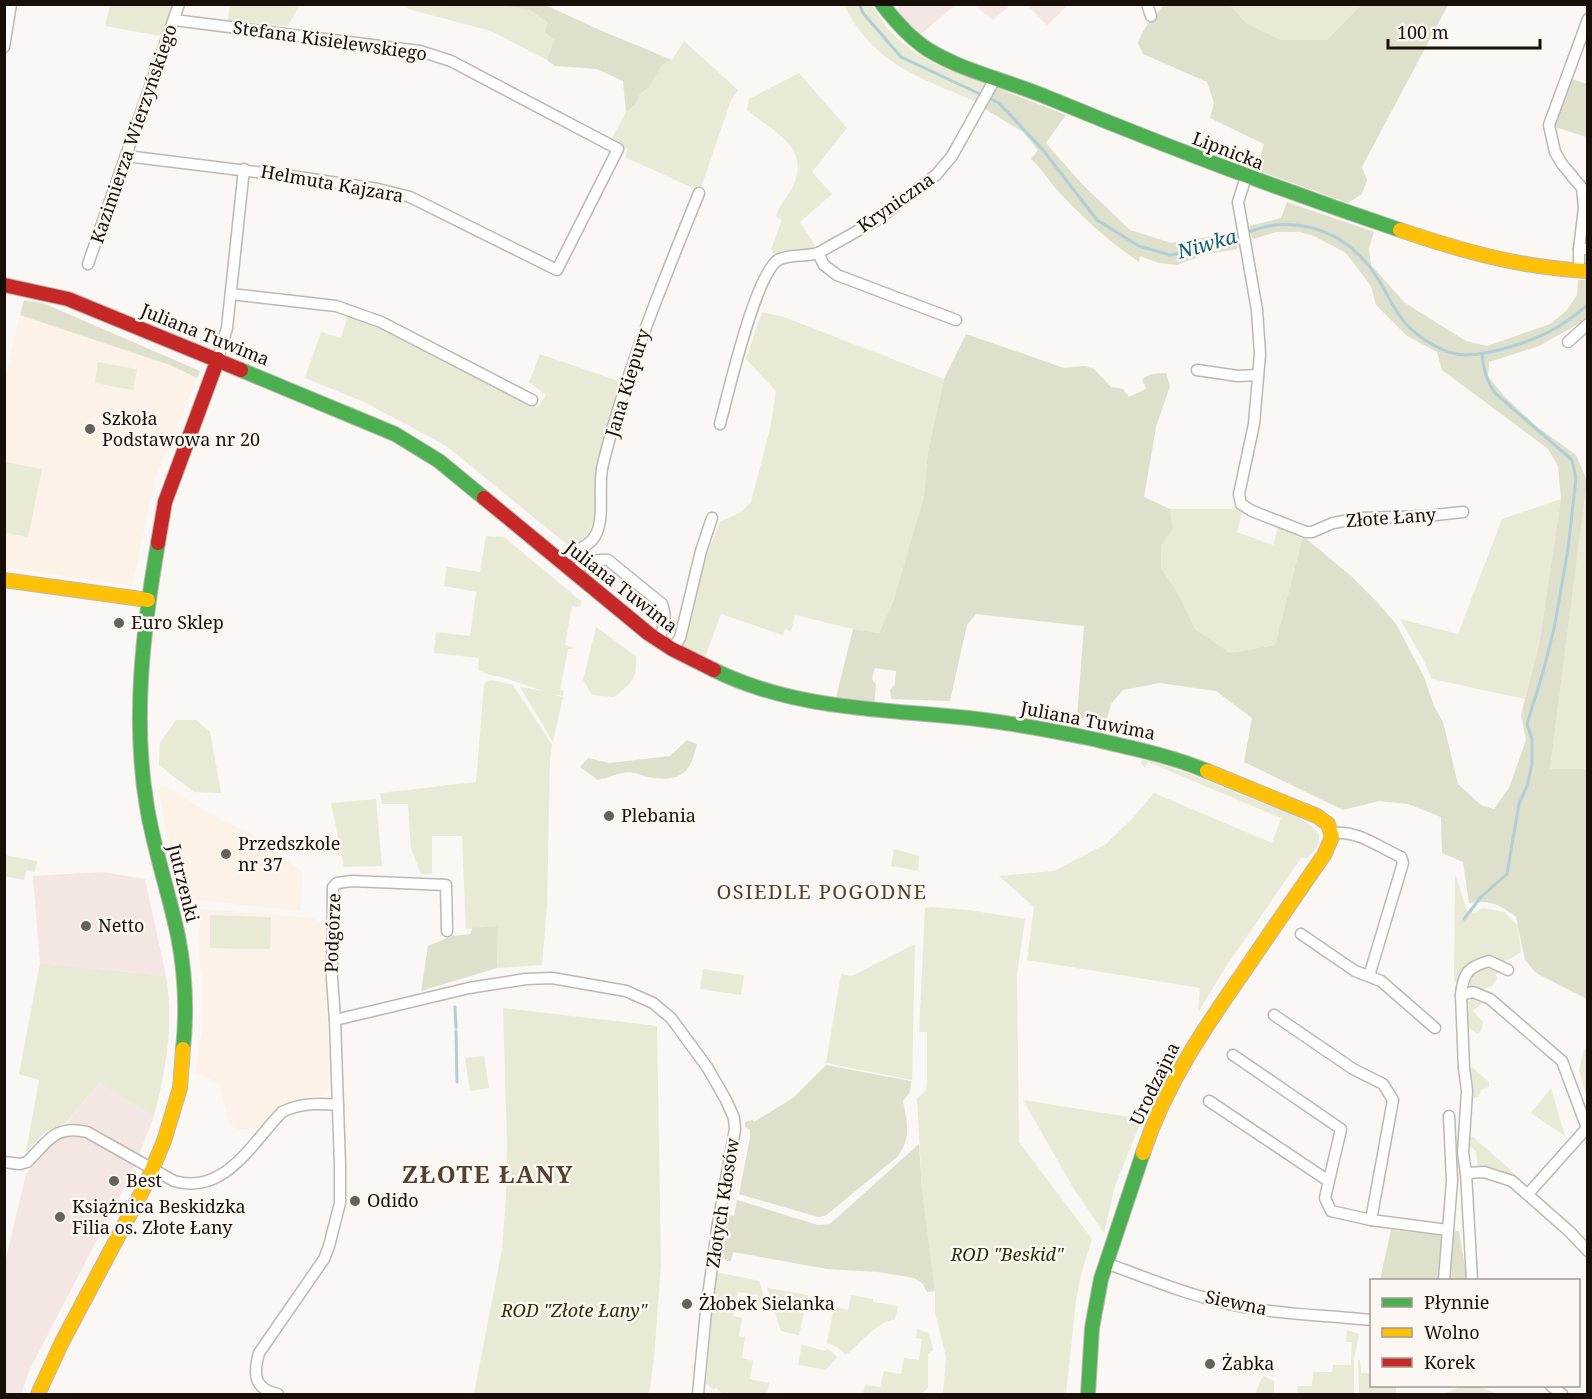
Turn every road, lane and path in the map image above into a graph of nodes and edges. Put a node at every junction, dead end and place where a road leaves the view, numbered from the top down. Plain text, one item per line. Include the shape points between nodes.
1 (11, 4) edge
2 (179, 4) edge
3 (882, 4) edge
4 (1587, 19) edge
5 (174, 20) junction
6 (4, 47) edge
7 (996, 77) junction
8 (126, 156) junction
9 (244, 169) junction
10 (1246, 177) junction
11 (699, 193) dead end
12 (1583, 249) edge
13 (818, 253) junction
14 (88, 264) dead end
15 (557, 270) joint
16 (1583, 271) edge
17 (4, 285) edge
18 (231, 294) junction
19 (956, 320) dead end
20 (1587, 324) edge
21 (1568, 342) dead end
22 (218, 359) junction
23 (1197, 370) dead end
24 (1258, 375) junction
25 (532, 400) dead end
26 (720, 424) dead end
27 (1463, 512) dead end
28 (712, 519) dead end
29 (558, 561) junction
30 (571, 572) junction
31 (4, 580) edge
32 (147, 600) junction
33 (658, 640) junction
34 (672, 649) junction
35 (1330, 829) junction
36 (447, 931) dead end
37 (1301, 934) dead end
38 (1508, 970) dead end
39 (1369, 976) junction
40 (1461, 995) junction
41 (1274, 1015) dead end
42 (335, 1020) junction
43 (1435, 1028) dead end
44 (1233, 1055) dead end
45 (1209, 1101) dead end
46 (338, 1105) junction
47 (1449, 1116) dead end
48 (1587, 1130) edge
49 (4, 1161) edge
50 (153, 1168) junction
51 (1466, 1173) junction
52 (1327, 1180) junction
53 (1527, 1194) junction
54 (1371, 1220) junction
55 (1448, 1230) junction
56 (1587, 1251) edge
57 (1106, 1263) junction
58 (1444, 1279) edge
59 (1472, 1279) edge
60 (1370, 1320) edge
61 (39, 1395) edge
62 (278, 1395) edge
63 (698, 1395) edge
64 (1088, 1395) edge

1 - 6 street
2 - 5 street, Kazimierza Wierzyńskiego
3 - 7 street, Lipnicka via 902,29 927,49
4 - 12 street via 1548,125 1555,152 1582,188
5 - 8 street, Kazimierza Wierzyńskiego
5 - 15 street, Stefana Kisielewskiego via 420,51 451,61 618,150
7 - 10 street, Lipnicka
7 - 13 street, Kryniczna via 952,156 936,175 877,220
8 - 9 street, Helmuta Kajzara
8 - 14 street, Kazimierza Wierzyńskiego
9 - 15 street, Helmuta Kajzara via 378,189 410,198
9 - 18 street
10 - 16 street, Lipnicka via 1496,261
10 - 24 street, Złote Łany via 1238,202 1257,309
11 - 29 street, Jana Kiepury via 646,322 602,466 596,535
12 - 16 street
13 - 19 street via 824,265 837,275
13 - 26 street, Kryniczna via 779,260 765,275
17 - 22 street, Juliana Tuwima via 68,299
18 - 22 street
18 - 25 street via 336,306 381,322
20 - 21 street
22 - 29 street, Juliana Tuwima via 395,434 439,461
22 - 32 street, Jutrzenki via 165,502
23 - 24 street
24 - 27 street, Złote Łany via 1254,424 1239,494 1244,507 1306,532 1361,518
28 - 34 street via 680,638
29 - 30 street, Juliana Tuwima
30 - 33 street, Juliana Tuwima
30 - 33 street via 599,559 608,560 662,604 666,613
31 - 32 street
32 - 50 street, Jutrzenki via 141,698 143,783 178,937 185,1003 180,1088
33 - 34 street, Juliana Tuwima
34 - 35 street, Juliana Tuwima via 728,677 793,699 849,708 972,718 1143,750 1198,767 1317,816
35 - 39 street via 1356,835 1401,857 1403,863
35 - 57 street, Urodzajna via 1330,843 1324,855 1200,1034 1173,1080 1145,1146
36 - 42 street, Podgórze via 446,885 337,883 333,887 332,918
37 - 39 street via 1354,971
38 - 40 street via 1489,961 1473,965 1463,979
39 - 43 street via 1381,981
40 - 48 street via 1473,992 1490,999 1562,1061
40 - 51 street via 1467,1091 1463,1153
41 - 54 street via 1353,1069 1383,1084 1394,1100
42 - 46 street, Podgórze
42 - 63 street, Złotych Kłosów via 486,985 552,978 626,991 653,1002 671,1017 721,1090 735,1129 717,1229
44 - 52 street via 1341,1129
45 - 52 street
46 - 50 street via 314,1103 282,1112 229,1170 213,1180 187,1185
46 - 62 street, Podgórze via 340,1203 334,1231 318,1269 259,1353 256,1365 262,1389
47 - 55 street via 1452,1181
48 - 53 street
49 - 50 street via 27,1162 56,1133 77,1129
50 - 61 street, Jutrzenki via 53,1360
51 - 53 street via 1499,1175
51 - 59 street
52 - 54 street via 1325,1198 1331,1211
53 - 56 street
54 - 55 street
55 - 58 street
57 - 60 street, Siewna via 1210,1300 1279,1312
57 - 64 street, Urodzajna via 1092,1328

